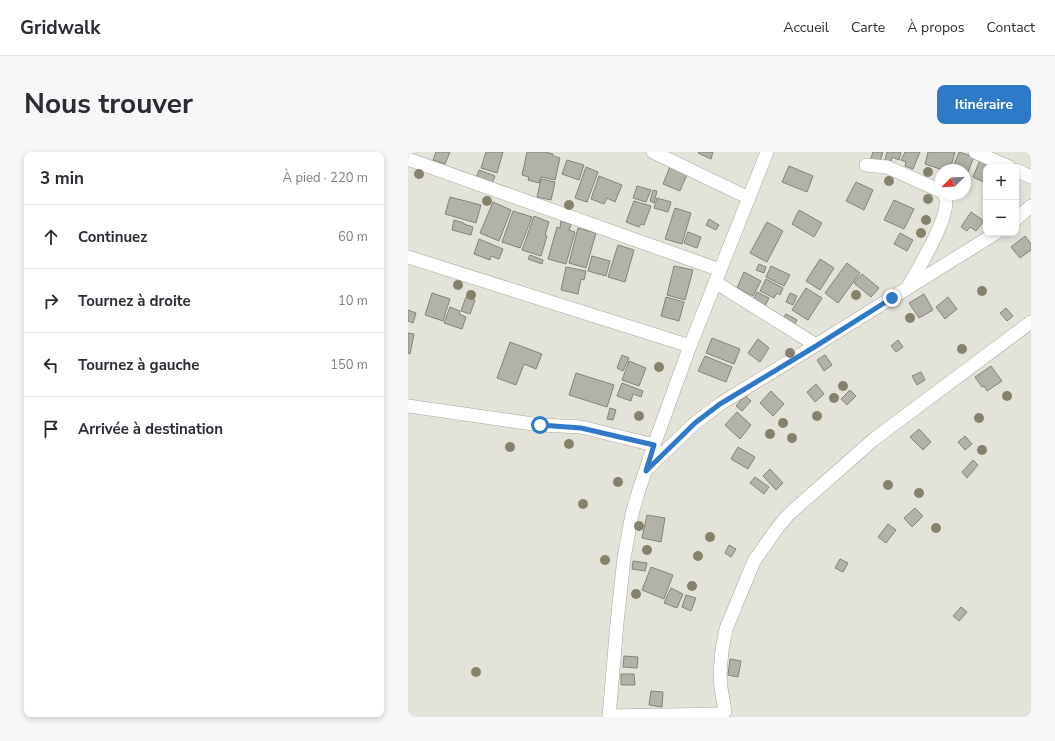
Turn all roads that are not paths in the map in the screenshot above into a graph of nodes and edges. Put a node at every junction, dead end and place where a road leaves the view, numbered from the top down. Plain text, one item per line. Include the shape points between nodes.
1 (653, 152) edge
2 (767, 152) edge
3 (975, 152) edge
4 (408, 159) edge
5 (1002, 164) edge
6 (866, 165) dead end
7 (1019, 171) edge
8 (1031, 177) edge
9 (935, 188) edge
10 (749, 198) junction
11 (947, 200) edge
12 (1031, 206) edge
13 (1019, 217) edge
14 (991, 236) edge
15 (408, 257) edge
16 (720, 270) junction
17 (715, 282) junction
18 (907, 288) junction
19 (1031, 322) edge
20 (690, 346) junction
21 (816, 346) junction
22 (408, 406) edge
23 (654, 445) junction
24 (646, 471) junction
25 (609, 717) edge

1 - 10 street
2 - 10 street
3 - 5 street
4 - 16 street
6 - 9 street via 887,167
7 - 8 street
10 - 16 street
11 - 18 street via 935,238
12 - 13 street
14 - 18 street
15 - 20 street
16 - 17 street
17 - 20 street
17 - 21 street
18 - 21 street
19 - 25 street via 873,440 792,511 775,531 754,561 726,629 720,673 725,710 722,714
20 - 23 street
21 - 24 street via 720,404 695,423
22 - 23 street via 540,425 581,428
23 - 24 street
24 - 25 street via 632,514 624,558

